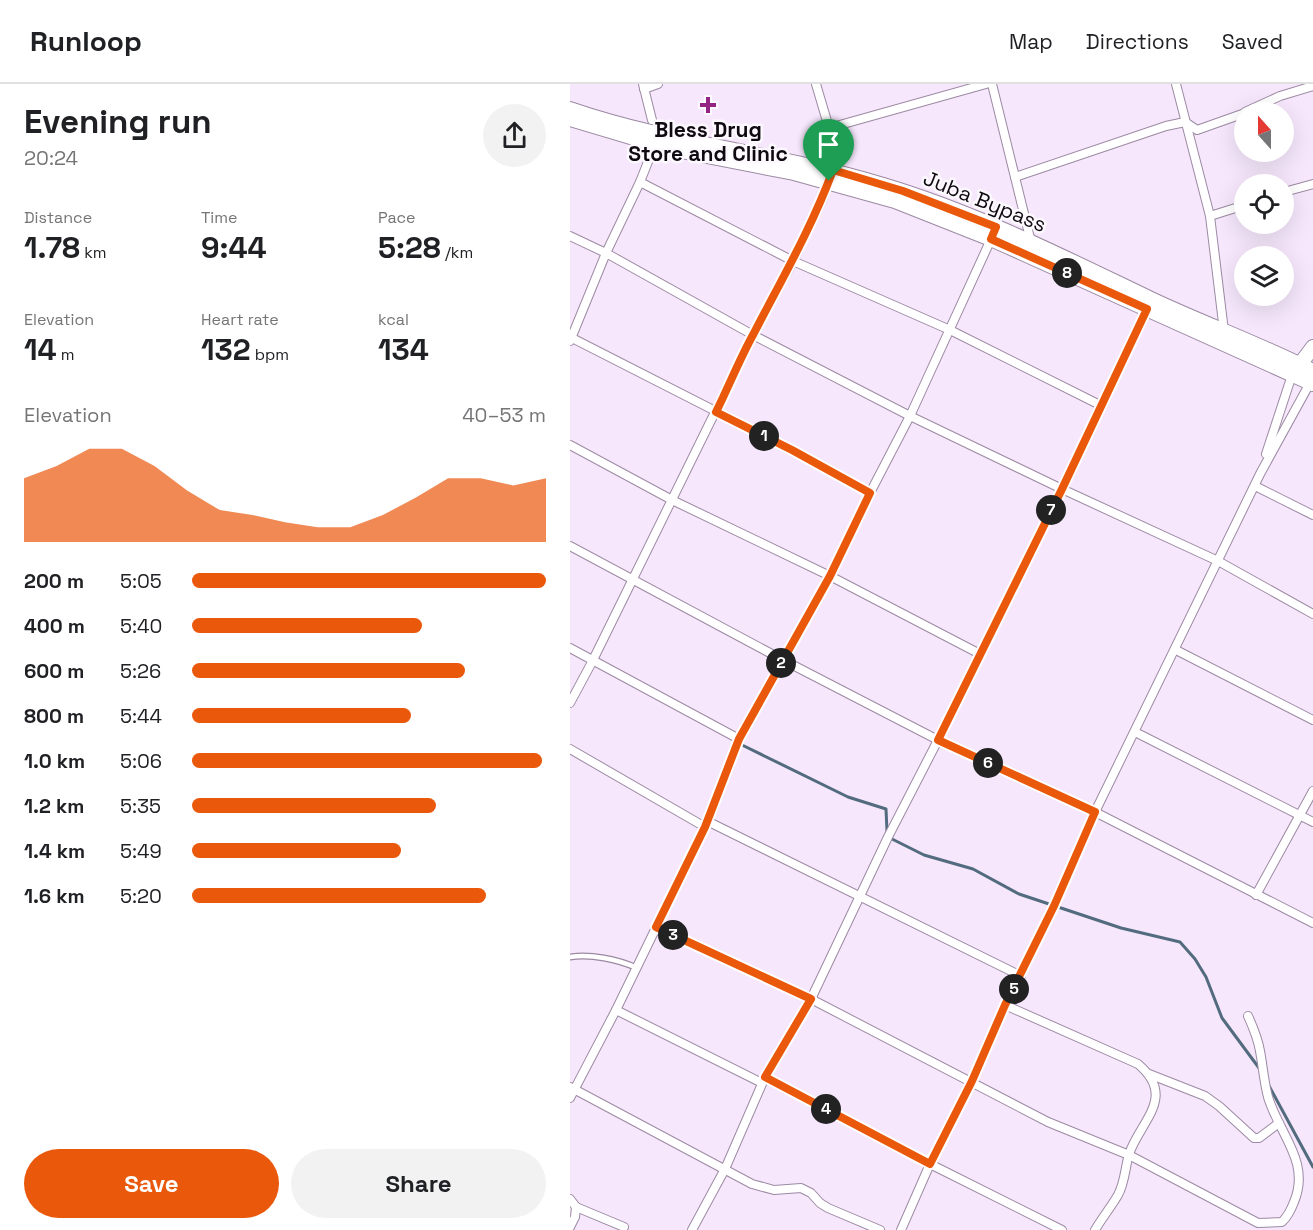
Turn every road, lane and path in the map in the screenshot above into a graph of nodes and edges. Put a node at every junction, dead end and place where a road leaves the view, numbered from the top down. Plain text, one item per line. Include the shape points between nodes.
1 (658, 84) edge
2 (816, 84) edge
3 (987, 84) edge
4 (992, 84) edge
5 (1176, 84) edge
6 (1313, 86) edge
7 (643, 87) edge
8 (1268, 102) edge
9 (570, 109) edge
10 (1234, 117) edge
11 (570, 119) edge
12 (652, 120) dead end
13 (1185, 122) junction
14 (829, 128) junction
15 (655, 144) junction
16 (831, 176) junction
17 (1015, 177) junction
18 (640, 182) junction
19 (1313, 184) edge
20 (1294, 189) edge
21 (1234, 208) edge
22 (1210, 216) junction
23 (994, 233) junction
24 (570, 236) edge
25 (1031, 242) junction
26 (606, 253) junction
27 (793, 261) junction
28 (1150, 304) junction
29 (950, 330) junction
30 (1224, 331) junction
31 (753, 335) junction
32 (570, 339) edge
33 (1313, 347) edge
34 (1295, 369) junction
35 (1312, 379) edge
36 (1102, 406) junction
37 (716, 412) junction
38 (910, 416) junction
39 (570, 445) edge
40 (1260, 474) junction
41 (1255, 486) junction
42 (1062, 489) junction
43 (870, 493) junction
44 (672, 500) junction
45 (1313, 515) edge
46 (570, 546) edge
47 (1218, 561) junction
48 (830, 576) junction
49 (633, 580) junction
50 (1313, 614) edge
51 (570, 648) edge
52 (1176, 650) junction
53 (980, 654) junction
54 (592, 660) junction
55 (783, 660) junction
56 (570, 703) edge
57 (1313, 720) edge
58 (1135, 732) junction
59 (739, 739) junction
60 (938, 740) junction
61 (570, 749) edge
62 (1313, 791) edge
63 (1095, 812) junction
64 (1301, 815) junction
65 (1313, 822) edge
66 (706, 824) junction
67 (1256, 895) junction
68 (860, 897) junction
69 (1313, 923) edge
70 (656, 927) junction
71 (570, 957) edge
72 (637, 968) junction
73 (1021, 976) junction
74 (811, 999) junction
75 (1005, 1005) junction
76 (616, 1010) junction
77 (1248, 1016) dead end
78 (1149, 1074) junction
79 (763, 1080) junction
80 (972, 1081) junction
81 (572, 1088) edge
82 (570, 1098) edge
83 (1279, 1123) junction
84 (1129, 1155) junction
85 (930, 1164) junction
86 (725, 1169) junction
87 (570, 1199) edge
88 (576, 1207) junction
89 (570, 1227) edge
90 (624, 1227) dead end
91 (692, 1230) edge
92 (880, 1230) edge
93 (901, 1230) edge
94 (1062, 1230) edge
95 (1095, 1230) edge

1 - 7 street
2 - 14 street
3 - 14 street
4 - 17 street
5 - 13 street
6 - 8 street
7 - 12 street
9 - 16 main road, Juba Bypass
10 - 13 street via 1197,130
11 - 15 main road, Juba Bypass
13 - 17 street
13 - 22 street
14 - 16 street
15 - 16 main road, Juba Bypass via 712,158
15 - 18 street
16 - 23 main road, Juba Bypass via 912,194
16 - 27 street
17 - 25 street
18 - 26 street
18 - 27 street
19 - 20 street
21 - 22 street
22 - 30 street
23 - 25 main road, Juba Bypass
23 - 28 main road, Juba Bypass
23 - 29 street
24 - 26 street
25 - 28 main road, Juba Bypass
26 - 31 street
26 - 32 street
27 - 29 street
27 - 31 street
28 - 30 main road, Juba Bypass
28 - 34 main road, Juba Bypass
28 - 36 street
29 - 36 street
29 - 38 street
30 - 34 main road, Juba Bypass
31 - 37 street
31 - 38 street
32 - 37 street
33 - 34 main road
34 - 35 main road
34 - 40 street
35 - 40 street
36 - 42 street
37 - 43 street
37 - 44 street
38 - 42 street
38 - 43 street
39 - 44 street
40 - 41 street
41 - 45 street
41 - 47 street
42 - 47 street
42 - 53 street
43 - 48 street
44 - 48 street
44 - 49 street
46 - 49 street
47 - 50 street
47 - 52 street
48 - 53 street
48 - 55 street
49 - 54 street
49 - 55 street
51 - 54 street
52 - 57 street
52 - 58 street
53 - 60 street
54 - 56 street
54 - 59 street
55 - 59 street
55 - 60 street
58 - 63 street
58 - 64 street
59 - 66 street
60 - 63 street
60 - 68 street
61 - 66 street
62 - 64 street
63 - 67 street
63 - 73 street
64 - 65 street
64 - 67 street
66 - 68 street
66 - 70 street
67 - 69 street
68 - 73 street
68 - 74 street
70 - 72 street
70 - 74 street
71 - 72 lane via 621,961
72 - 76 street
73 - 75 street
74 - 79 street
74 - 80 street
75 - 78 street via 1138,1064
75 - 80 street
76 - 79 street
76 - 81 street
77 - 83 street via 1258,1040 1269,1100
78 - 83 street via 1205,1096 1254,1138
78 - 84 street via 1155,1084 1156,1102
79 - 85 street
79 - 86 street
80 - 84 street via 1048,1122
80 - 85 street
81 - 82 street
81 - 86 street
83 - 84 street via 1299,1166 1300,1181 1288,1216 1282,1222 1258,1223
84 - 95 street via 1119,1193
85 - 93 street
85 - 94 street
86 - 91 street
86 - 92 street via 763,1189 801,1188 828,1208
87 - 88 street
88 - 89 street
88 - 90 street

